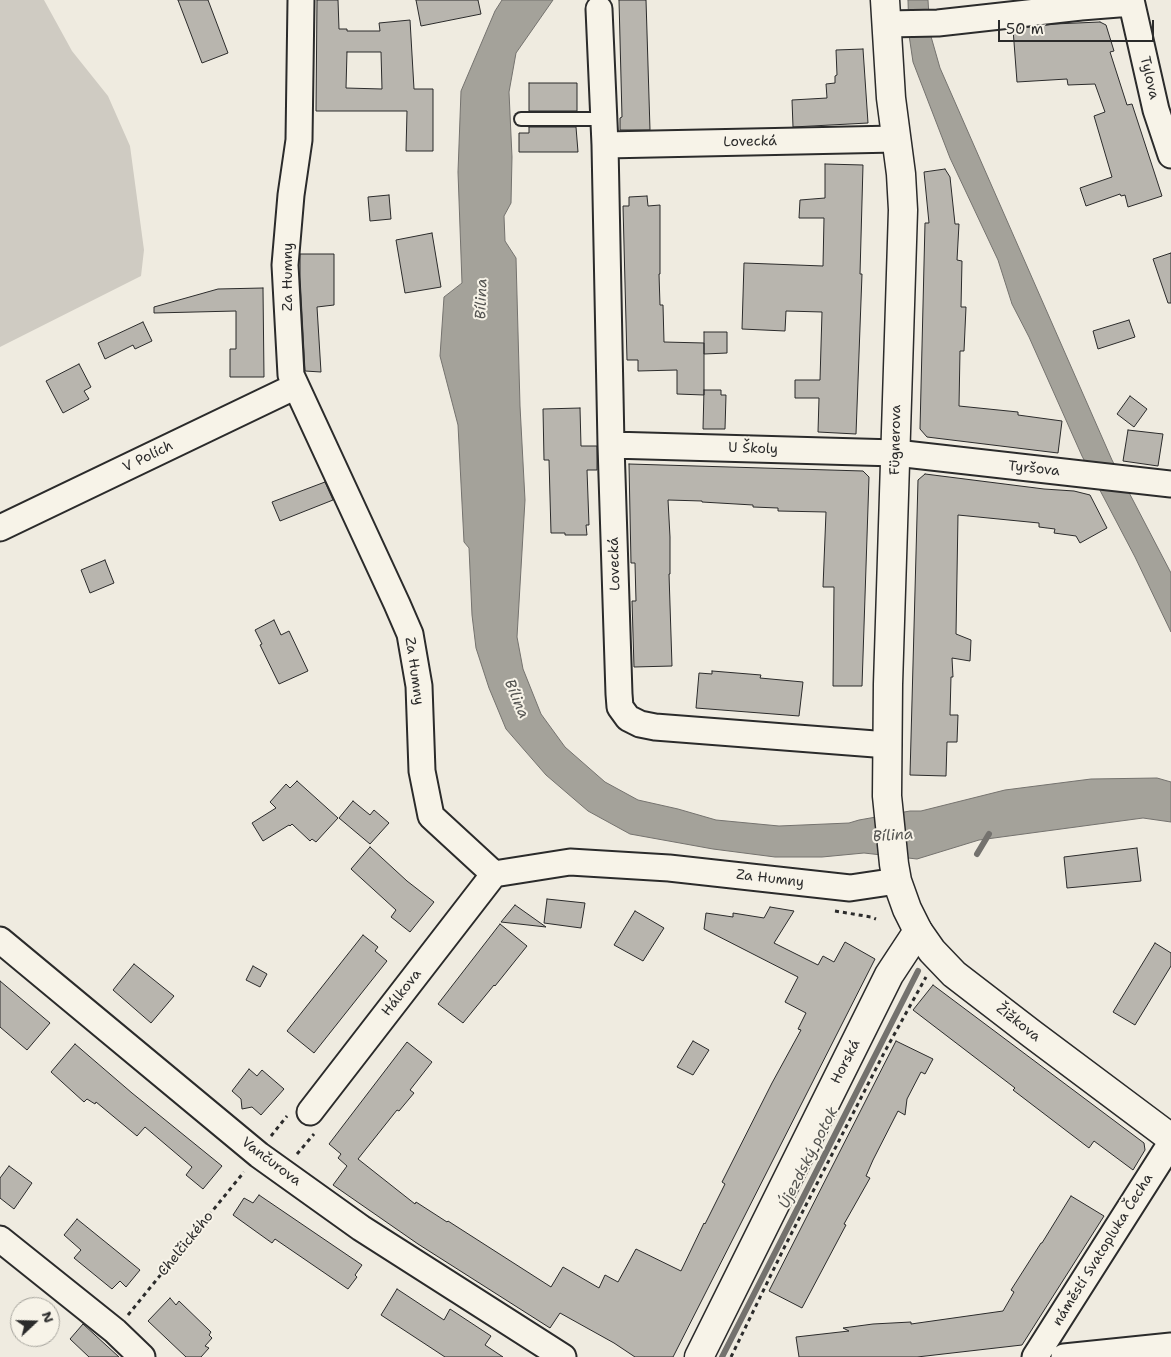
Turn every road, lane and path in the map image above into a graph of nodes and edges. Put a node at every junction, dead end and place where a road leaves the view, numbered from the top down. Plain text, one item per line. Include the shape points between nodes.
1 (301, 0) edge
2 (1131, 1) edge
3 (1080, 4) edge
4 (599, 9) dead end
5 (892, 16) edge
6 (1164, 109) edge
7 (521, 119) dead end
8 (604, 119) junction
9 (896, 139) junction
10 (605, 145) junction
11 (1171, 155) edge
12 (296, 386) junction
13 (611, 446) junction
14 (896, 453) junction
15 (1171, 484) edge
16 (0, 528) edge
17 (888, 745) junction
18 (896, 872) junction
19 (494, 874) junction
20 (918, 931) junction
21 (0, 940) edge
22 (926, 977) dead end
23 (304, 1120) junction
24 (1171, 1138) edge
25 (266, 1143) dead end
26 (1171, 1143) edge
27 (292, 1160) dead end
28 (250, 1166) dead end
29 (0, 1239) edge
30 (122, 1322) dead end
31 (1156, 1350) edge
32 (142, 1357) edge
33 (563, 1357) edge
34 (699, 1357) edge
35 (731, 1357) edge
36 (1035, 1357) edge
37 (1064, 1357) edge

1 - 12 street, Za Humny via 299,140 285,265 291,375
2 - 3 street
2 - 6 street, Tylova
3 - 5 street via 938,23
4 - 8 street, Lovecká
5 - 9 main road, Fügnerova via 892,98
6 - 11 street, Tylova
7 - 8 lane
8 - 10 street, Lovecká
9 - 10 street, Lovecká
9 - 14 main road, Fügnerova via 902,210
10 - 13 street, Lovecká
12 - 16 street, V Polích
12 - 19 street, Za Humny via 410,634 419,686 422,771 430,816
13 - 14 street, U Školy
13 - 17 street, Lovecká via 619,694 620,707 628,718 655,727
14 - 15 street, Tyršova
14 - 17 main road, Fügnerova
17 - 18 main road, Fügnerova via 887,796
18 - 19 street, Za Humny via 850,888 669,868 570,862
18 - 20 main road, Žižkova
19 - 23 street, Hálkova
20 - 24 main road, Žižkova via 954,974
20 - 34 main road, Horská via 889,975
21 - 33 street, Vančurova via 259,1155 361,1228
22 - 35 path via 884,1053
23 - 25 path
23 - 27 path
26 - 36 street, náměstí Svatopluka Čecha
28 - 30 path, Chelčického
29 - 32 street via 115,1331
31 - 37 street

